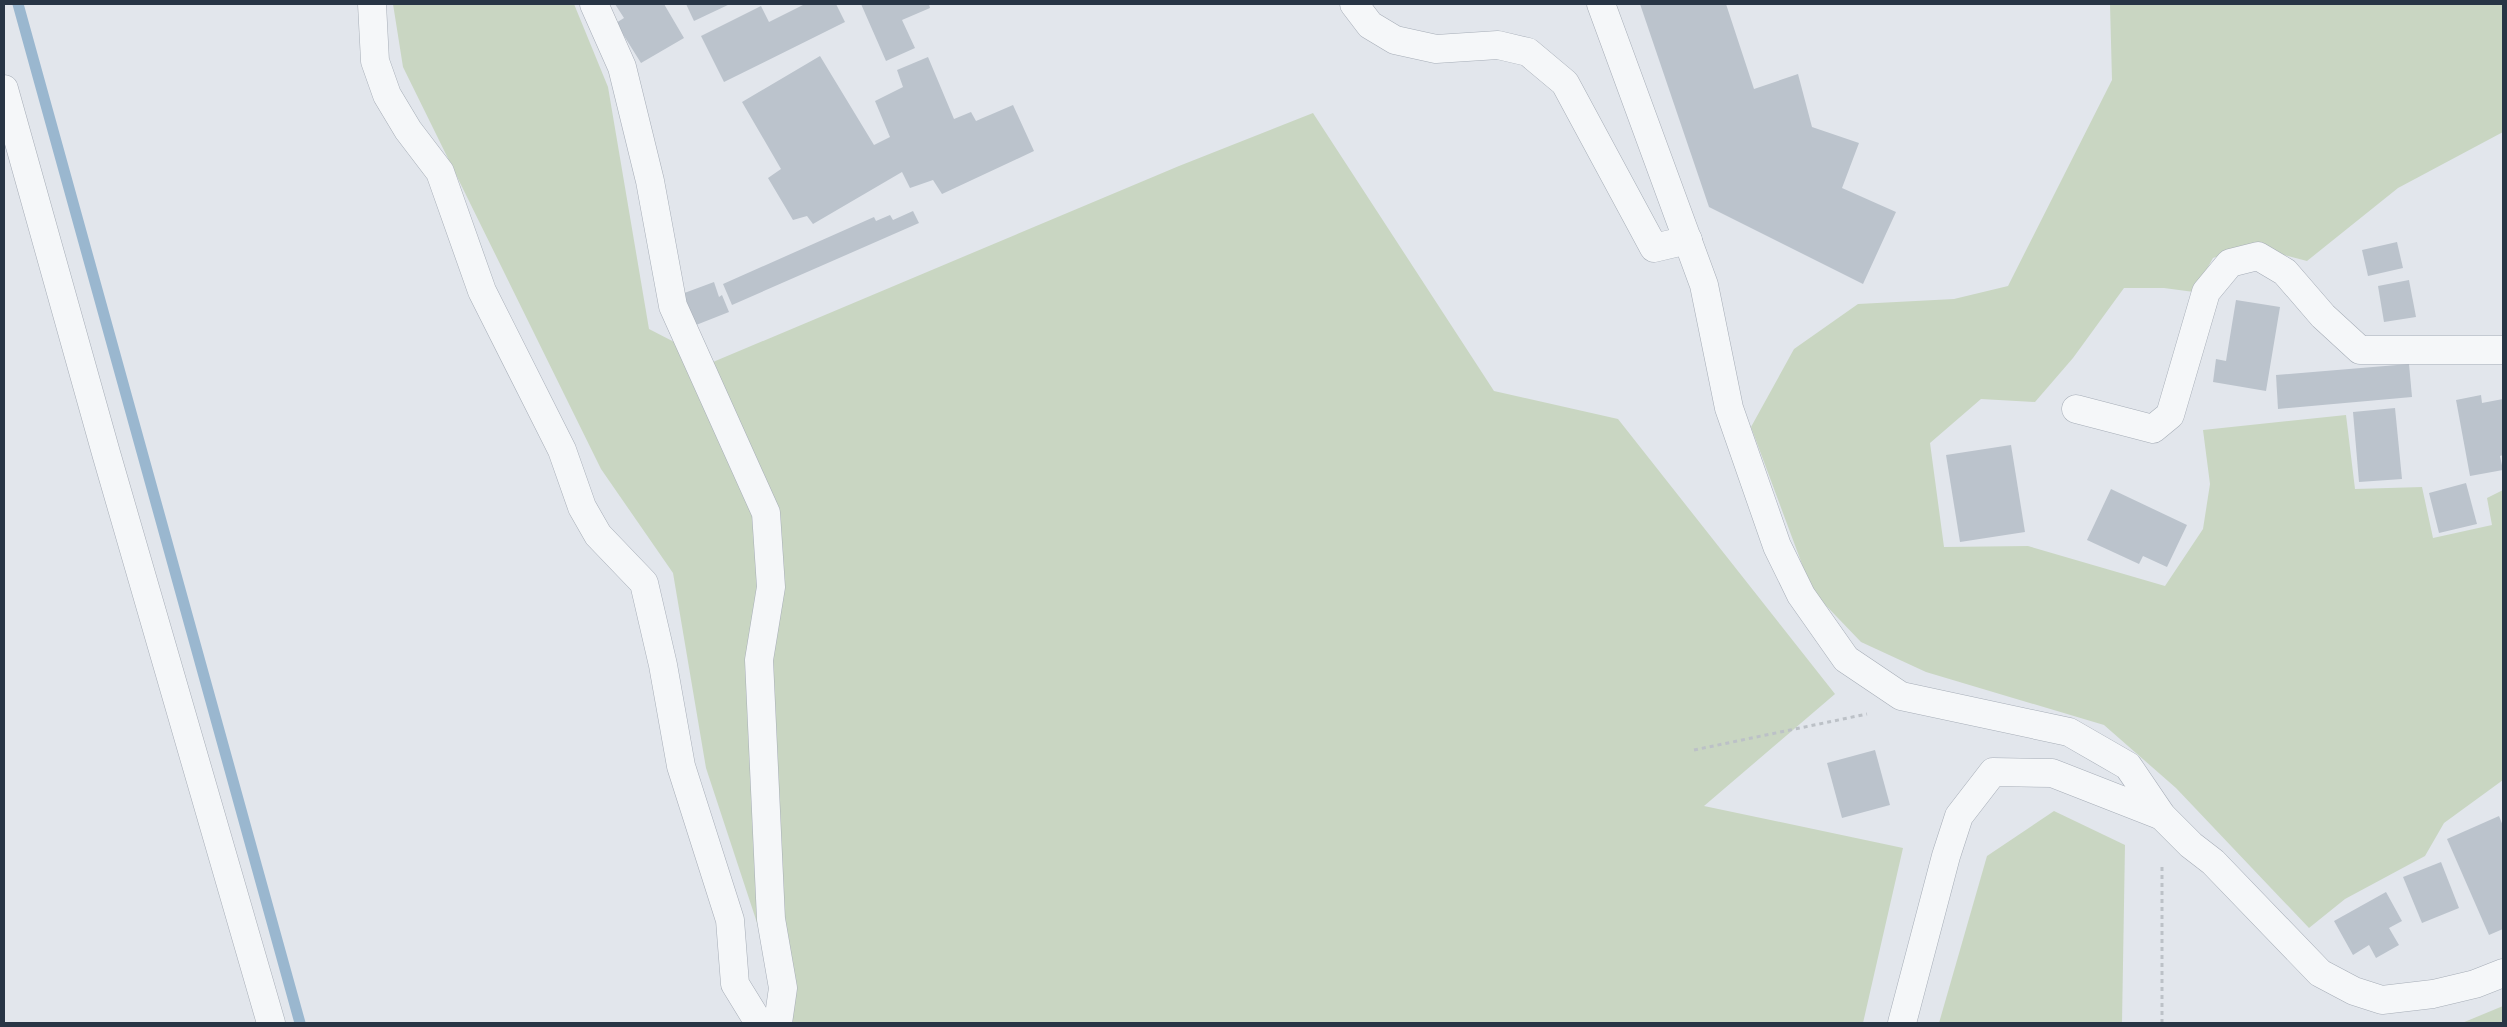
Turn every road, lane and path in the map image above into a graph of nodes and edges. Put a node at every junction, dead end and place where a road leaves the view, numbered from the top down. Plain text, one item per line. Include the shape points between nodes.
1 (372, 4) edge
2 (594, 4) edge
3 (1354, 4) edge
4 (1602, 4) edge
5 (4, 89) edge
6 (1688, 240) junction
7 (2503, 350) edge
8 (2076, 409) dead end
9 (1901, 696) junction
10 (1694, 750) dead end
11 (2162, 816) junction
12 (2503, 973) edge
13 (271, 1023) edge
14 (759, 1023) edge
15 (778, 1023) edge
16 (1902, 1023) edge
17 (2162, 1023) edge

1 - 14 street via 375,61 387,94 408,130 440,172 482,292 562,450 582,507 598,535 644,583 681,766 730,920 735,984
2 - 15 street via 622,67 650,181 673,306 766,513 771,587 760,660 771,919 783,988
3 - 6 street via 1370,25 1395,40 1436,49 1498,45 1528,52 1565,83 1654,248
4 - 6 street
5 - 13 street
6 - 9 street via 1704,285 1729,408 1778,546 1801,595 1846,659
7 - 8 street via 2360,350 2323,316 2285,272 2258,256 2230,263 2206,292 2170,415 2153,429
9 - 10 path via 1869,713
9 - 11 street via 2069,732 2128,766
11 - 12 street via 2213,862 2320,973 2354,991 2382,1000 2433,994
11 - 16 street via 2052,773 1993,772 1958,816
11 - 17 path

